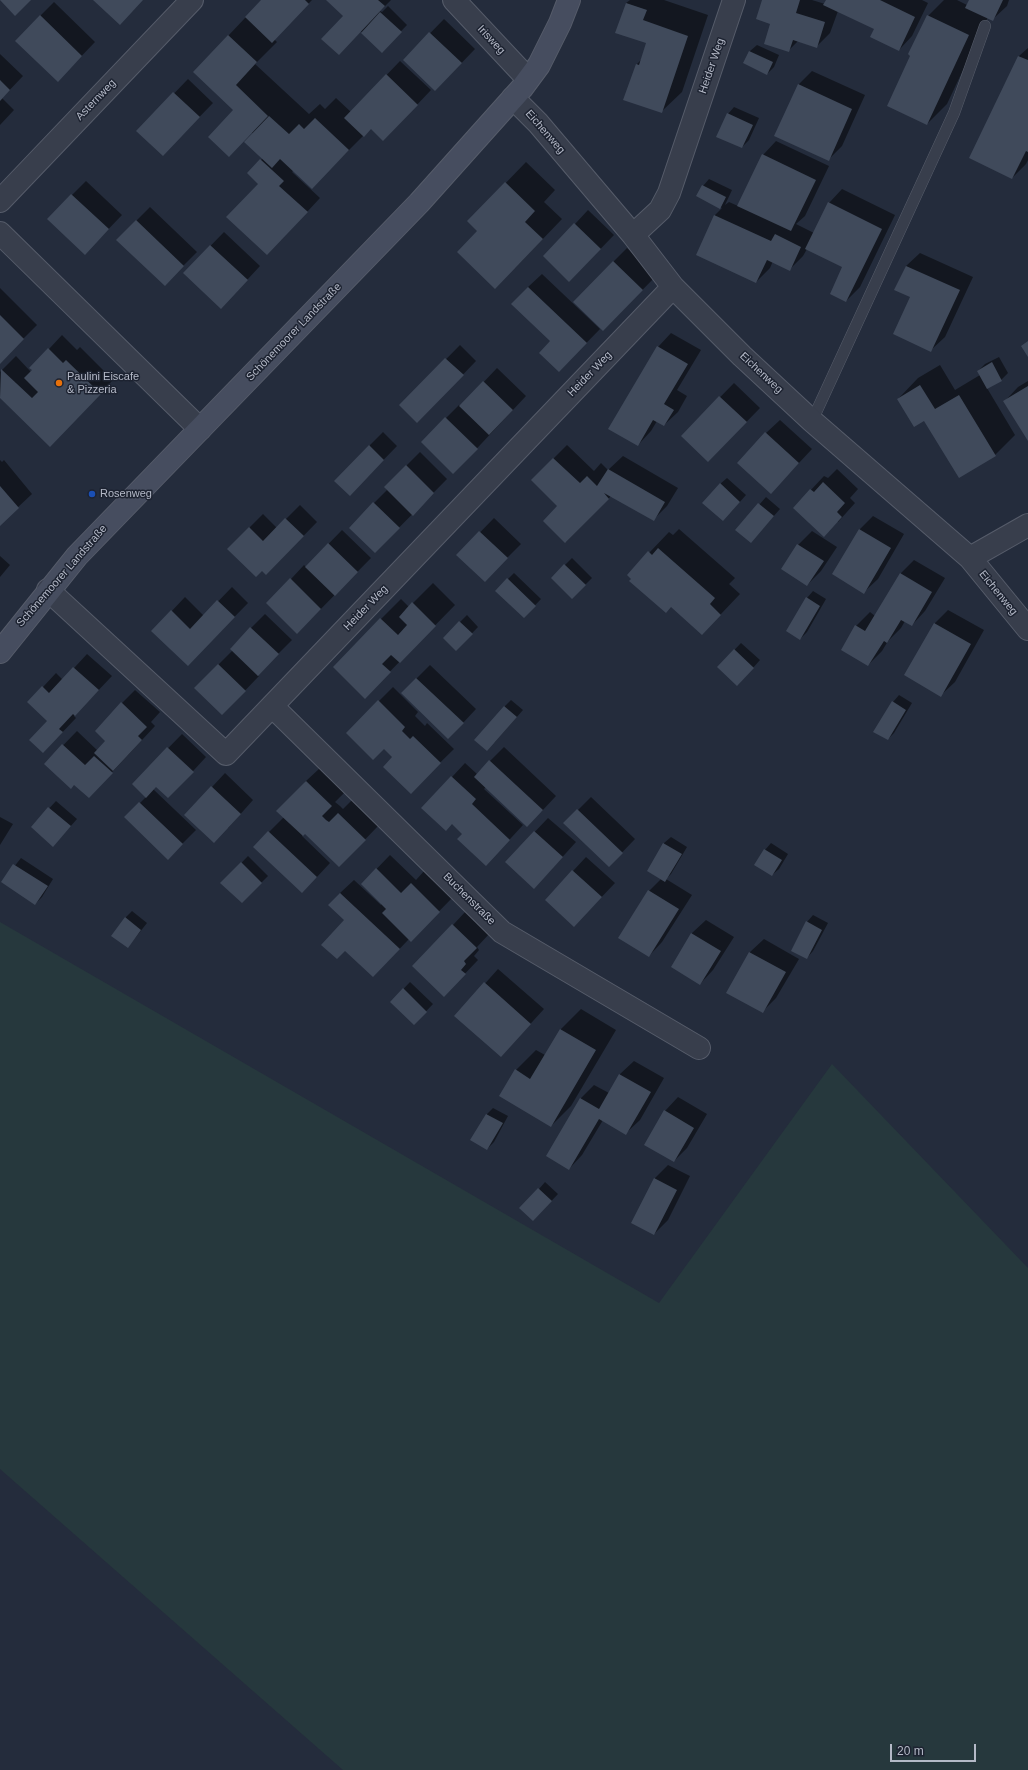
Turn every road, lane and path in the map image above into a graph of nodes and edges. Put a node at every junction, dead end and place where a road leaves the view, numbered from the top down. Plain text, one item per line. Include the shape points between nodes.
1 (192, 0) edge
2 (569, 0) edge
3 (734, 0) edge
4 (461, 2) edge
5 (985, 26) dead end
6 (528, 79) junction
7 (513, 98) junction
8 (0, 201) edge
9 (0, 233) edge
10 (633, 235) junction
11 (673, 287) junction
12 (812, 421) junction
13 (200, 428) junction
14 (1028, 525) edge
15 (970, 558) junction
16 (48, 590) junction
17 (1028, 629) edge
18 (0, 652) edge
19 (272, 706) junction
20 (699, 1048) dead end

1 - 8 street, Asternweg
2 - 6 street, Schönemoorer Landstraße via 539,65
3 - 10 street, Heider Weg via 669,193 660,210
4 - 6 street, Irisweg
5 - 12 lane via 954,113
6 - 7 street, Schönemoorer Landstraße
7 - 10 street, Eichenweg via 538,123
7 - 13 street, Schönemoorer Landstraße via 419,202
9 - 13 street
10 - 11 street, Eichenweg
11 - 12 street, Eichenweg
11 - 19 street, Heider Weg
12 - 15 street, Eichenweg
13 - 16 street, Schönemoorer Landstraße via 106,525
14 - 15 street
15 - 17 street, Eichenweg
16 - 18 street, Schönemoorer Landstraße
16 - 19 street, Heider Weg via 226,754
19 - 20 street, Buchenstraße via 502,932

